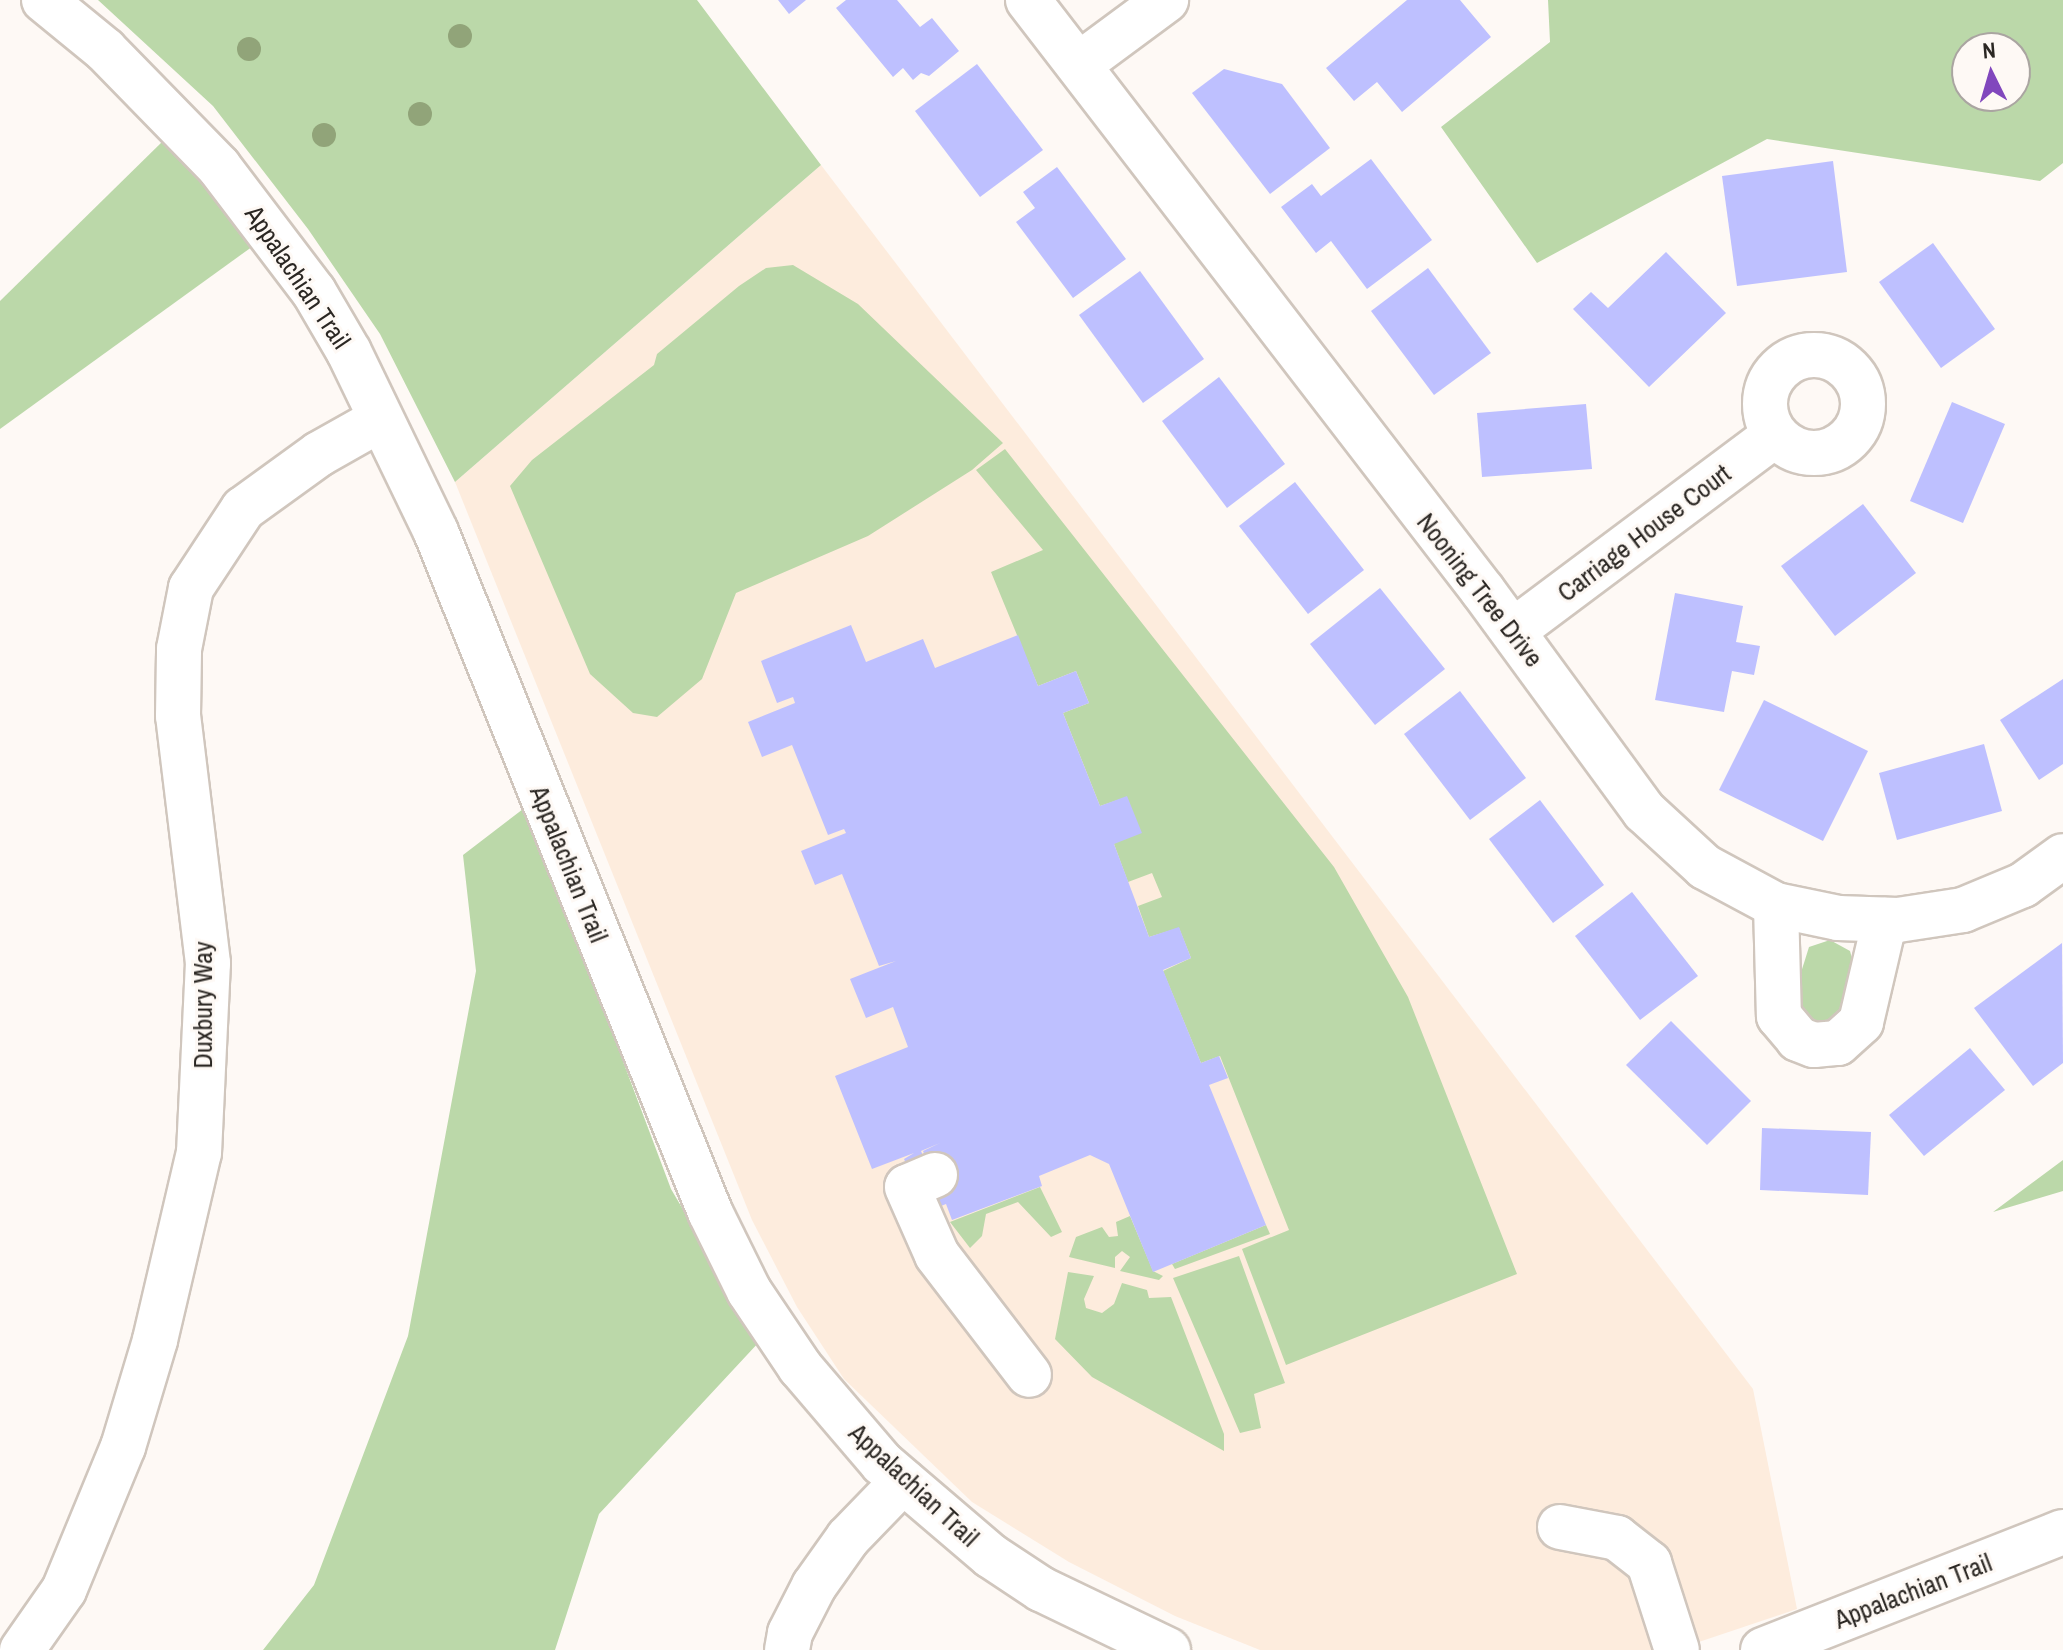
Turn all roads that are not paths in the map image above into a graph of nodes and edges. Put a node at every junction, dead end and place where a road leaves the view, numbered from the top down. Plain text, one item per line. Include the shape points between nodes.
1 (44, 0) edge
2 (1028, 0) edge
3 (1166, 0) edge
4 (1081, 63) junction
5 (381, 419) junction
6 (1775, 435) dead end
7 (1513, 631) junction
8 (2063, 856) edge
9 (1776, 905) junction
10 (1885, 920) junction
11 (935, 1175) dead end
12 (1029, 1375) dead end
13 (903, 1481) junction
14 (1560, 1527) dead end
15 (2063, 1532) edge
16 (22, 1650) edge
17 (787, 1650) edge
18 (1168, 1650) edge
19 (1677, 1650) edge
20 (1763, 1650) edge

1 - 5 street, Appalachian Trail via 163,107 259,216 314,292
2 - 4 street, Nooning Tree Drive
3 - 4 street
4 - 7 street, Nooning Tree Drive
5 - 13 street, Appalachian Trail via 436,532 710,1212 749,1291 847,1425
5 - 16 street, Duxbury Way via 319,454 243,509 191,588 179,649 178,716 208,963 199,1153 155,1340 123,1447 64,1590
6 - 7 street, Carriage House Court
7 - 9 street, Nooning Tree Drive via 1644,811 1705,867
8 - 10 street, Nooning Tree Drive via 2023,885 1963,910
9 - 10 street, Nooning Tree Drive via 1838,918
9 - 10 street via 1779,1016 1798,1039 1814,1045 1838,1043 1861,1022
11 - 12 street via 907,1187 937,1255
13 - 17 street via 848,1538 814,1586
13 - 18 street, Appalachian Trail via 991,1556 1041,1589
14 - 19 street via 1617,1538 1649,1563
15 - 20 street, Appalachian Trail

